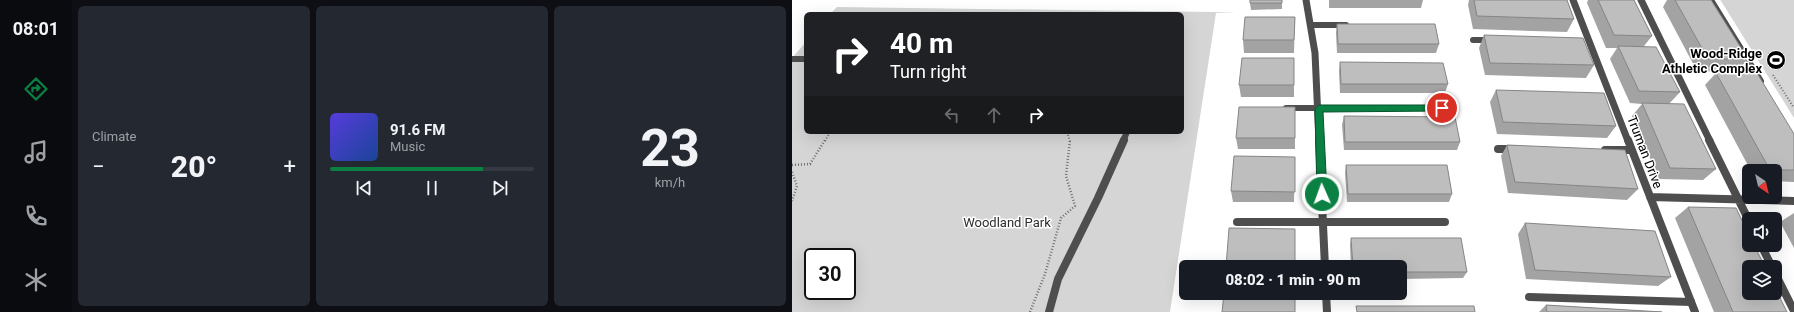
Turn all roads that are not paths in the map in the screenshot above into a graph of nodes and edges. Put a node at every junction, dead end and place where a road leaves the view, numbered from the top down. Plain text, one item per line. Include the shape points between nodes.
1 (1306, 0) edge
2 (1573, 0) edge
3 (1641, 0) edge
4 (1711, 0) edge
5 (1311, 25) junction
6 (1350, 25) edge
7 (1473, 40) dead end
8 (1496, 40) edge
9 (792, 59) edge
10 (804, 59) edge
11 (1765, 88) edge
12 (1279, 108) edge
13 (1442, 108) dead end
14 (1319, 109) junction
15 (1126, 134) edge
16 (1498, 149) dead end
17 (1521, 149) edge
18 (1600, 150) edge
19 (1631, 150) junction
20 (1650, 197) junction
21 (1739, 200) junction
22 (1794, 201) edge
23 (1745, 212) edge
24 (1237, 222) dead end
25 (1445, 222) dead end
26 (1323, 223) junction
27 (1325, 260) edge
28 (1782, 287) edge
29 (1529, 297) dead end
30 (1326, 300) edge
31 (1691, 302) junction
32 (1794, 311) edge
33 (1048, 312) edge
34 (1327, 312) edge
35 (1694, 312) edge

1 - 5 street
2 - 19 street, Truman Drive via 1585,41
3 - 21 street
4 - 11 lane
5 - 6 lane
5 - 14 street via 1316,53
7 - 8 lane
9 - 10 lane
12 - 14 lane
13 - 14 lane
14 - 26 street
15 - 33 lane via 1058,279
16 - 17 lane
18 - 19 lane
19 - 20 street, Truman Drive
20 - 21 street
20 - 31 street, Truman Drive
21 - 22 street
21 - 23 street
24 - 26 lane
25 - 26 lane
26 - 27 street
28 - 32 street
29 - 31 lane
30 - 34 street
31 - 35 street, Truman Drive

